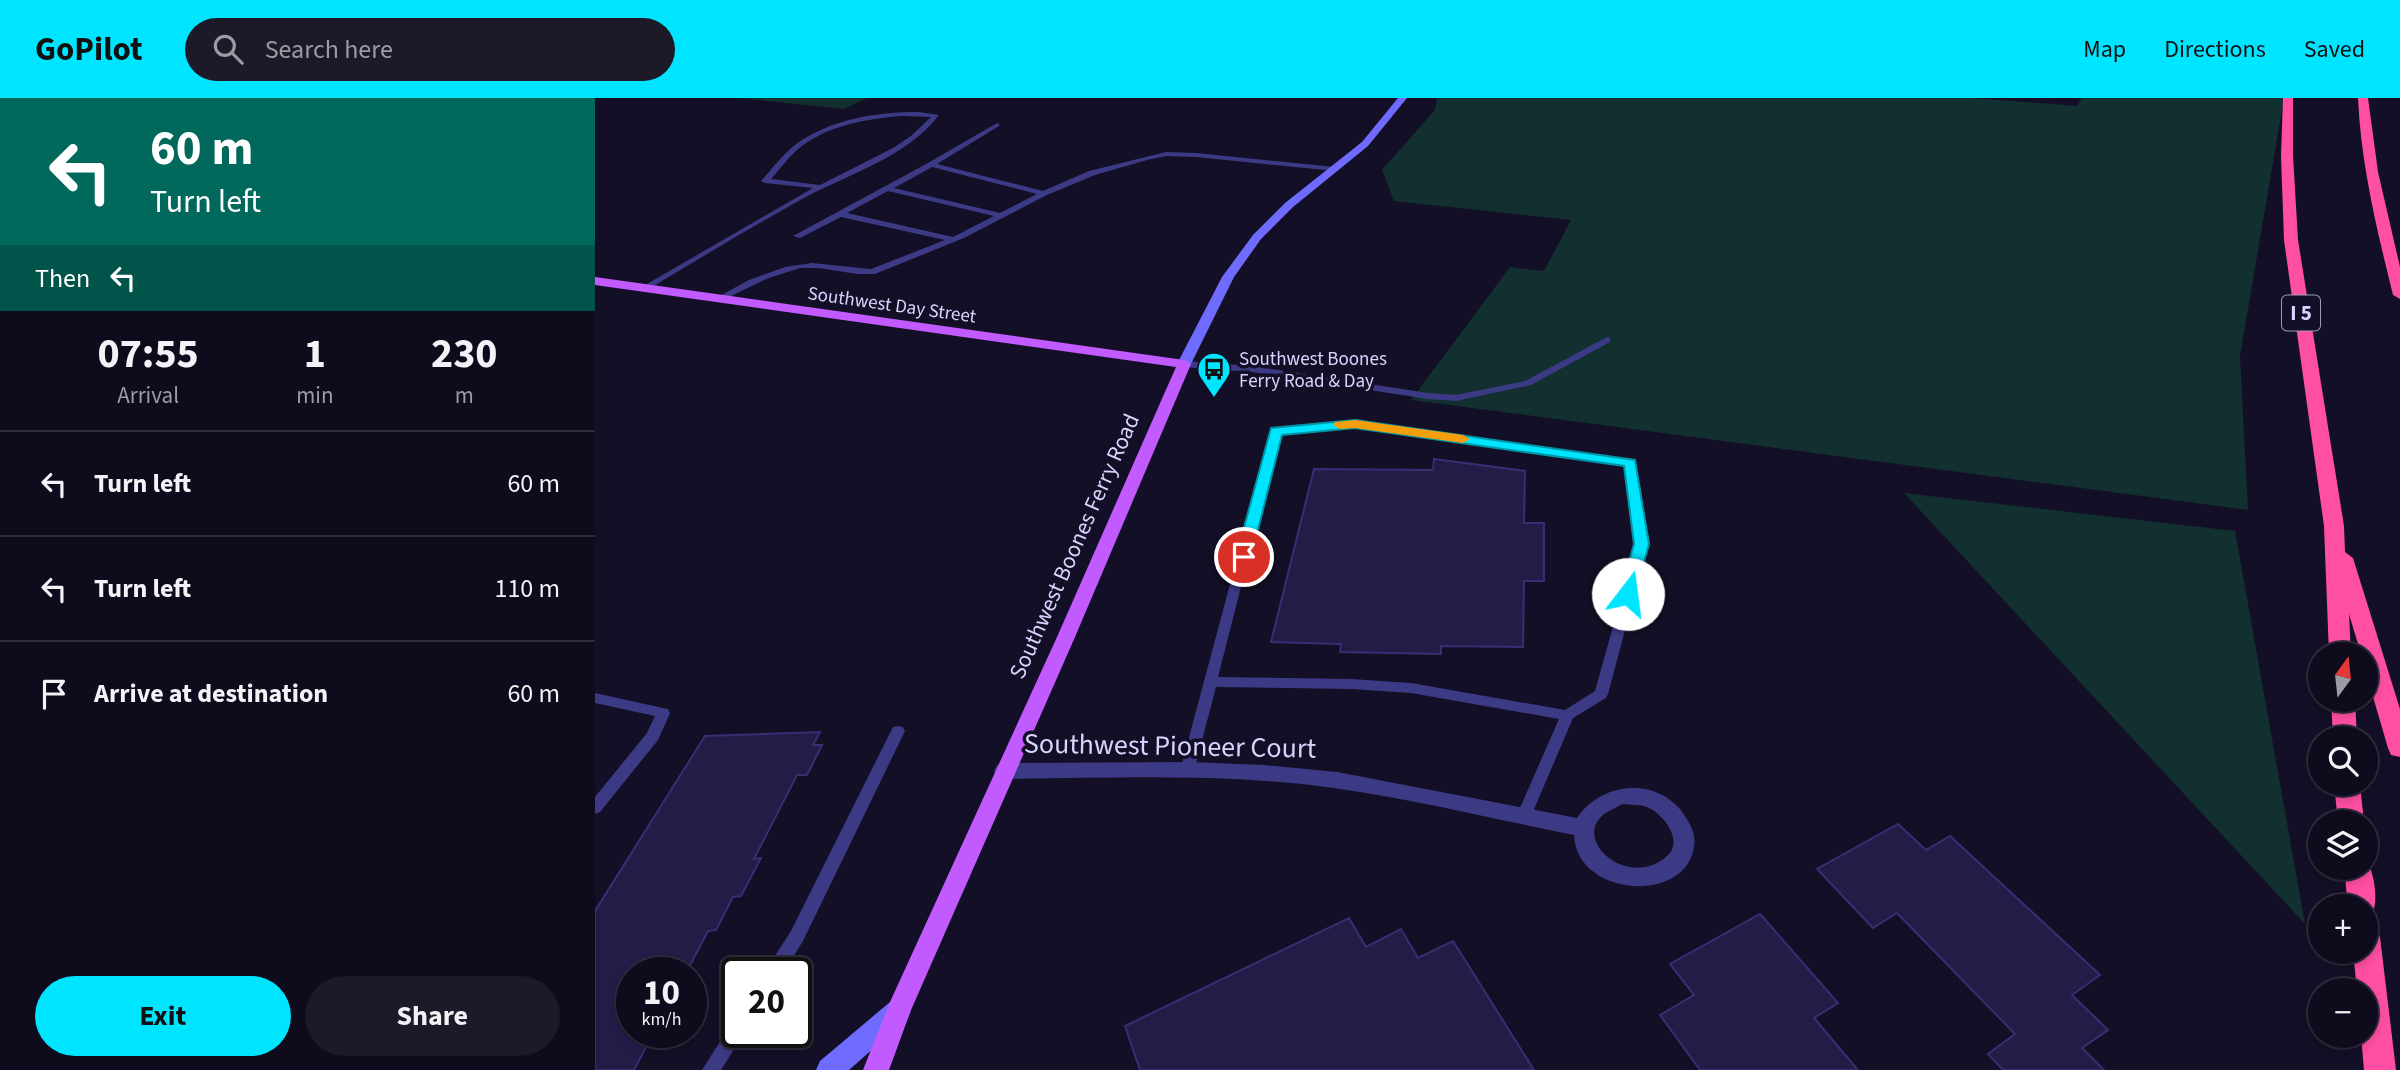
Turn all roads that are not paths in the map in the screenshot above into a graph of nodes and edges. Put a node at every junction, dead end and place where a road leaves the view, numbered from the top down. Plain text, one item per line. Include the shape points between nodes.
1 (1403, 98) edge
2 (2288, 98) edge
3 (2363, 98) edge
4 (997, 125) dead end
5 (930, 165) junction
6 (1335, 169) junction
7 (821, 187) junction
8 (888, 188) junction
9 (1044, 193) junction
10 (840, 214) junction
11 (1000, 215) junction
12 (797, 236) dead end
13 (953, 239) junction
14 (595, 281) edge
15 (644, 288) junction
16 (2400, 295) edge
17 (719, 299) junction
18 (1607, 340) dead end
19 (1184, 363) junction
20 (2333, 526) junction
21 (2339, 642) edge
22 (1212, 682) junction
23 (595, 698) edge
24 (1567, 715) junction
25 (898, 731) dead end
26 (2400, 748) edge
27 (1005, 771) junction
28 (1187, 771) junction
29 (595, 808) edge
30 (1524, 817) junction
31 (1582, 828) junction
32 (783, 957) edge
33 (2369, 964) edge
34 (899, 1010) junction
35 (725, 1048) edge
36 (711, 1070) edge
37 (829, 1070) edge
38 (876, 1070) edge
39 (2380, 1070) edge

1 - 6 main road, Southwest Boones Ferry Road via 1371,137
2 - 20 highway, I 5 via 2291,240
3 - 16 highway via 2368,150
4 - 5 lane
5 - 8 lane
5 - 9 lane
6 - 9 lane via 1166,154 1092,173
6 - 19 main road, Southwest Boones Ferry Road via 1277,216 1247,249
7 - 7 lane via 910,138 930,125 936,115 891,113 839,124 798,145 765,181
7 - 15 lane
8 - 10 lane
8 - 11 lane
9 - 11 lane
10 - 12 lane
10 - 13 lane
11 - 13 lane
13 - 17 lane via 872,272 794,266
14 - 15 main road, Southwest Day Street
15 - 17 main road, Southwest Day Street
17 - 19 main road, Southwest Day Street
18 - 19 lane via 1528,383 1456,398
19 - 27 main road, Southwest Boones Ferry Road
20 - 21 highway, I 5
20 - 26 highway, I 5
22 - 24 lane via 1411,688
22 - 24 lane via 1276,431 1355,424 1630,463 1641,544 1601,694
22 - 28 lane
23 - 29 lane via 663,713 653,736
24 - 30 lane
25 - 32 lane
27 - 28 street, Southwest Pioneer Court
27 - 34 main road, Southwest Boones Ferry Road
28 - 30 street, Southwest Pioneer Court via 1299,775 1368,784
30 - 31 street, Southwest Pioneer Court
31 - 31 street via 1593,859 1608,872 1627,878 1648,878 1666,871 1684,844 1671,813 1638,796 1601,802 1588,813
33 - 39 highway
34 - 37 main road
34 - 38 main road, Southwest Boones Ferry Road
35 - 36 lane

